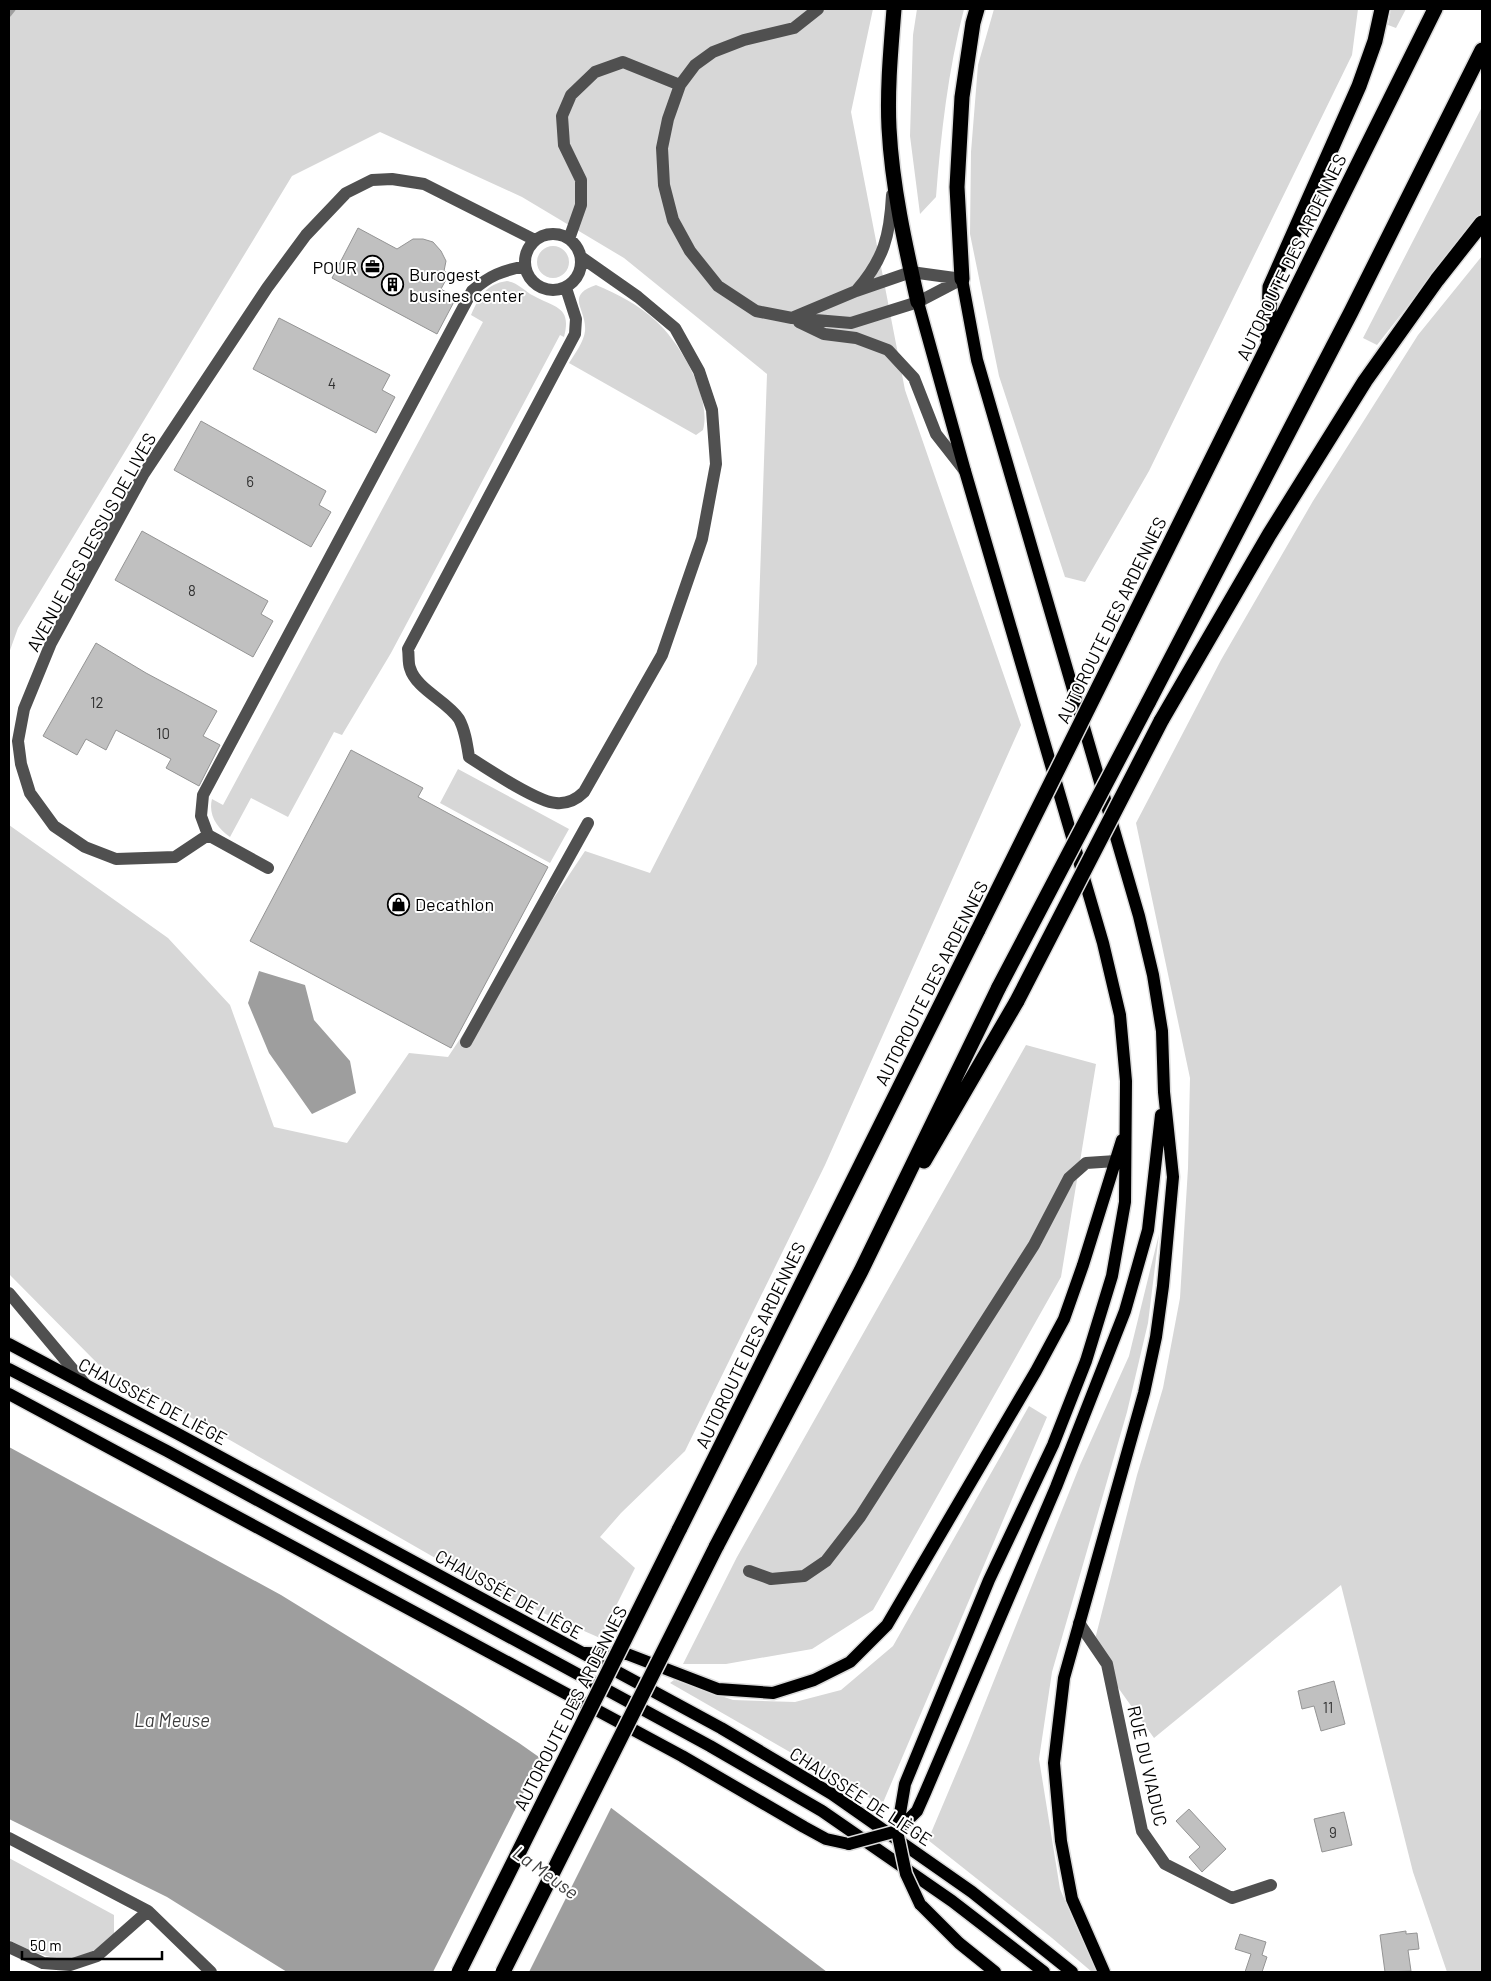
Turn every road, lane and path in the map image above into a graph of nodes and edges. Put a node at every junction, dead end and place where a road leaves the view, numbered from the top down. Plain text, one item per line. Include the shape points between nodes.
1 (818, 9) edge
2 (894, 9) edge
3 (977, 9) edge
4 (1382, 9) edge
5 (1435, 9) edge
6 (1482, 50) edge
7 (680, 85) junction
8 (894, 180) junction
9 (1482, 223) edge
10 (569, 239) junction
11 (535, 240) junction
12 (581, 257) junction
13 (525, 266) junction
14 (911, 272) junction
15 (962, 280) junction
16 (566, 288) junction
17 (856, 291) junction
18 (918, 302) junction
19 (792, 318) junction
20 (1267, 346) junction
21 (965, 470) junction
22 (588, 823) dead end
23 (208, 835) junction
24 (268, 868) dead end
25 (466, 1042) dead end
26 (1164, 1092) junction
27 (1127, 1126) junction
28 (1116, 1161) junction
29 (861, 1271) junction
30 (9, 1293) edge
31 (9, 1344) edge
32 (9, 1369) edge
33 (86, 1385) junction
34 (9, 1394) edge
35 (749, 1571) dead end
36 (1079, 1623) junction
37 (582, 1653) junction
38 (897, 1831) junction
39 (9, 1838) edge
40 (1271, 1885) dead end
41 (148, 1911) junction
42 (9, 1946) edge
43 (211, 1972) edge
44 (458, 1972) edge
45 (504, 1972) edge
46 (995, 1972) edge
47 (1044, 1972) edge
48 (1072, 1972) edge
49 (1104, 1972) edge

1 - 7 street via 794,28 744,40 713,52 695,65
2 - 8 highway via 889,77
3 - 15 highway via 962,97 957,187
4 - 20 highway via 1359,86 1270,287
5 - 20 highway, AUTOROUTE DES ARDENNES
6 - 29 highway, bridge via 1351,312 999,987
7 - 10 street via 624,62 595,72 571,95 562,116 564,145 581,180 581,205
7 - 19 street via 662,148 664,185 672,220 690,251 718,286 756,311
8 - 14 highway
8 - 17 street via 887,241 870,276
9 - 29 highway, bridge via 1365,381 1269,535 1161,721 1017,1001
10 - 11 street via 553,234
10 - 12 street
11 - 13 street via 525,257
11 - 23 street, AVENUE DES DESSUS DE LIVES via 424,184 392,179 372,180 346,193 306,235 143,475 51,644 24,710 18,741 21,764 30,793 54,826 84,847 116,859 174,857
12 - 16 street via 578,276
12 - 16 street via 675,328 699,371 712,410 716,464 702,539 662,655 584,792 577,799 555,803 501,777 469,757 460,720 419,682 410,669 408,649 575,334 576,319
13 - 16 street via 535,284 544,289
13 - 23 street via 487,278 472,290 203,795 201,816
14 - 15 street
14 - 17 street
14 - 18 highway
15 - 18 street
15 - 26 main road via 977,360 1154,975 1162,1031
17 - 19 street
18 - 19 street via 851,323
18 - 21 main road
19 - 21 street via 824,334 856,338 888,350 914,378 936,434
20 - 44 highway, AUTOROUTE DES ARDENNES, bridge
21 - 27 main road via 1104,943 1120,1015
22 - 25 street
23 - 24 street
26 - 36 main road via 1173,1177 1156,1337 1144,1392
26 - 38 main road via 1148,1230 1125,1311 1056,1487 926,1793 917,1811
27 - 28 main road
27 - 38 main road via 1125,1202 1116,1256 1086,1362 1054,1445 989,1580 905,1784
28 - 35 street via 1086,1163 1069,1178 1034,1245 860,1517 826,1561 804,1576 771,1579
28 - 37 main road via 1064,1319 887,1625 850,1662 814,1680 773,1693 718,1689 628,1654
29 - 45 highway, bridge via 716,1547
30 - 33 street
31 - 33 main road, CHAUSSÉE DE LIÈGE
32 - 47 main road, CHAUSSÉE DE LIÈGE via 710,1746 813,1806 952,1901
33 - 37 main road, CHAUSSÉE DE LIÈGE
34 - 38 main road, bridge via 682,1756 826,1839 849,1844
36 - 40 street, RUE DU VIADUC via 1107,1664 1142,1831 1151,1846 1165,1864 1232,1898
36 - 49 main road via 1064,1678 1054,1763 1061,1841 1072,1900
37 - 48 main road, CHAUSSÉE DE LIÈGE via 721,1728 832,1794 972,1892
38 - 46 main road, bridge via 906,1874 920,1904 959,1943
39 - 41 street
41 - 42 street via 97,1956 70,1965 42,1963
41 - 43 street

